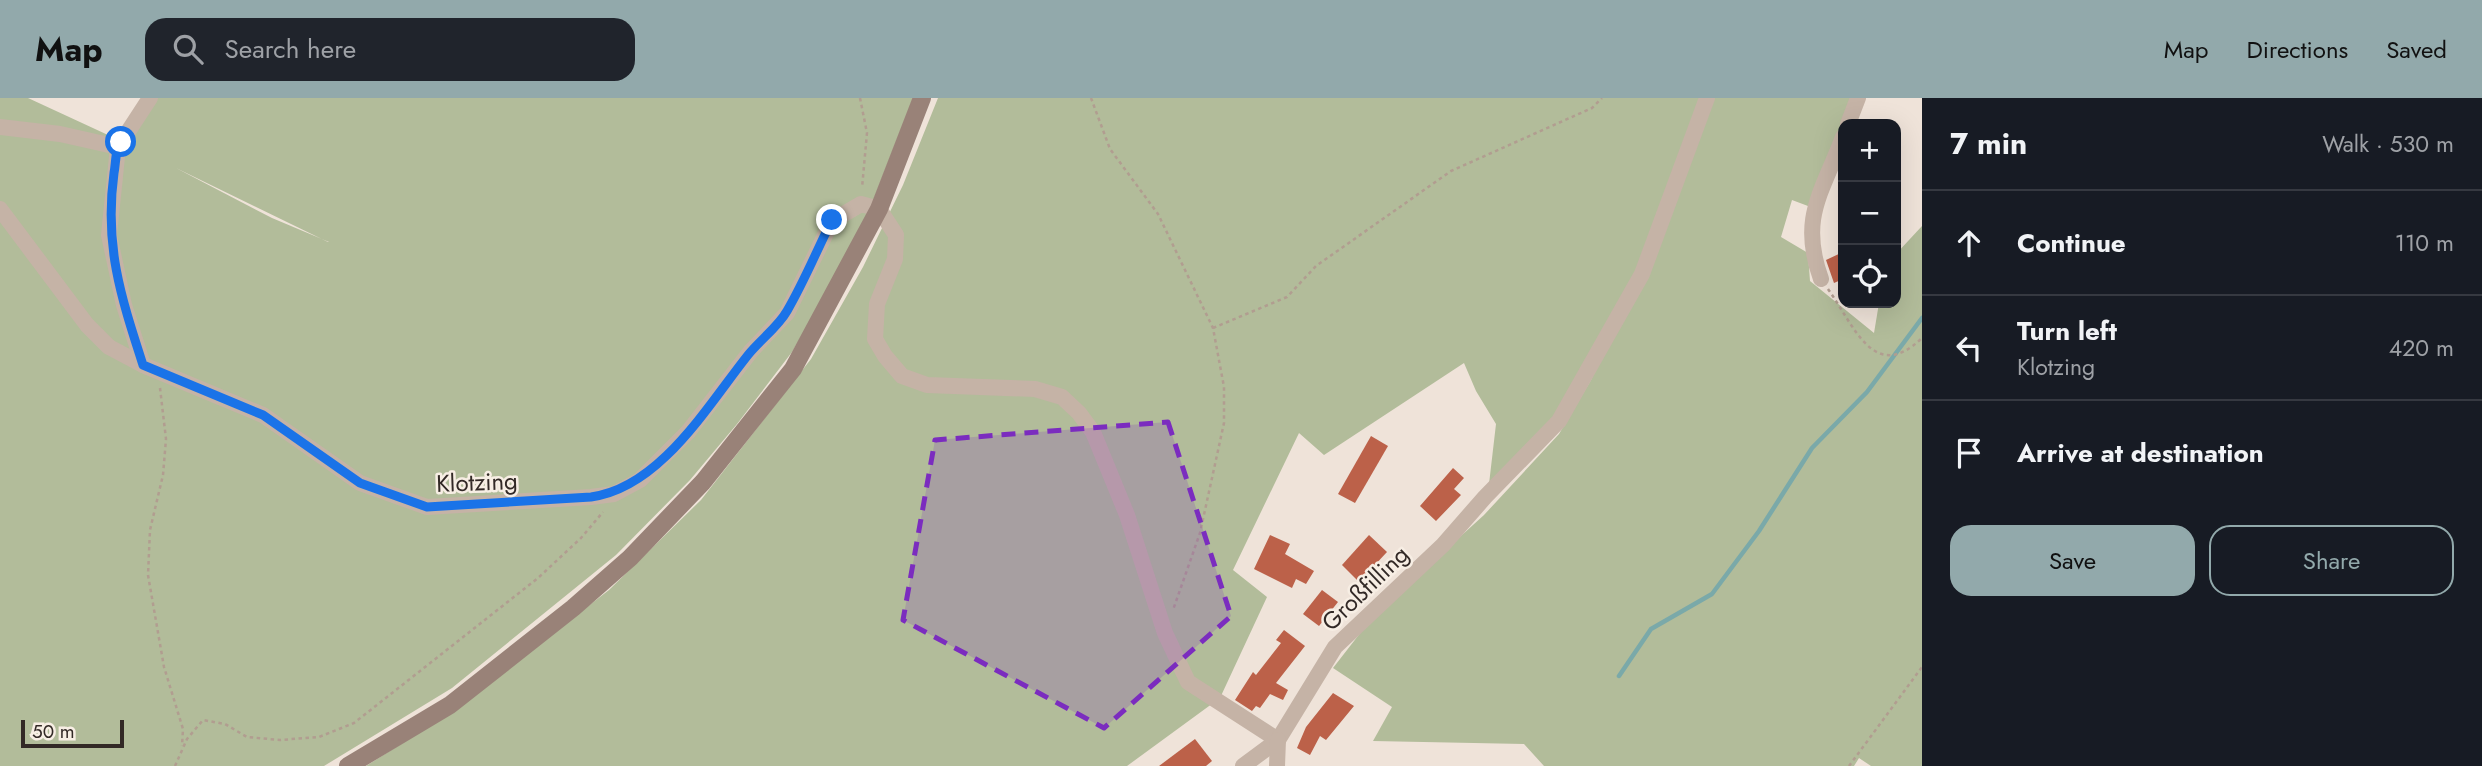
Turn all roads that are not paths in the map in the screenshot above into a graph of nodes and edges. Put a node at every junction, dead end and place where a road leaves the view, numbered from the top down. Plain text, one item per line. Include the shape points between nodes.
1 (150, 98) edge
2 (922, 98) edge
3 (1707, 98) edge
4 (1858, 98) edge
5 (1850, 119) edge
6 (0, 127) edge
7 (118, 147) junction
8 (1838, 150) edge
9 (0, 209) edge
10 (879, 209) junction
11 (1821, 279) road end
12 (150, 368) junction
13 (1278, 740) junction
14 (348, 766) edge
15 (1243, 766) edge
16 (1277, 766) edge

1 - 7 street
2 - 10 main road
3 - 13 street, Großfilling via 1642,274 1559,421 1444,545 1335,647
4 - 5 street
6 - 7 street
7 - 12 street via 109,235 124,305
8 - 11 street via 1811,217 1814,258
9 - 12 street, Klotzing via 87,325 109,347
10 - 12 street, Klotzing via 861,204 832,220 786,313 688,432 640,480 614,494 427,507 360,483 263,415
10 - 13 street via 896,235 895,259 877,304 875,339 885,356 902,376 928,385 1035,389 1062,397 1079,412 1093,432 1127,515 1165,633 1188,682
10 - 14 main road via 793,369 703,482 630,558 573,608 450,705
13 - 15 street, Großfilling
13 - 16 street, Großfilling

